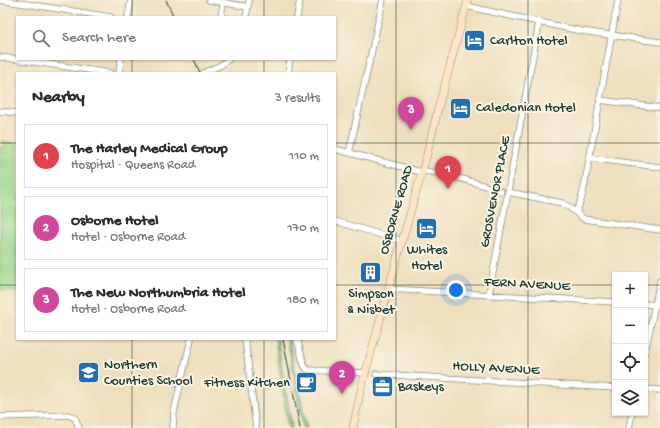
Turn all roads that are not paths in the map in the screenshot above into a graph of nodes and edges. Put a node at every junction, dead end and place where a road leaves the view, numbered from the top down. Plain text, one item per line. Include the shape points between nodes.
1 (0, 0) edge
2 (131, 0) edge
3 (209, 0) edge
4 (249, 0) edge
5 (300, 0) edge
6 (384, 0) edge
7 (618, 0) edge
8 (223, 3) junction
9 (467, 3) edge
10 (248, 6) junction
11 (104, 16) edge
12 (128, 16) edge
13 (221, 16) edge
14 (246, 16) edge
15 (297, 16) edge
16 (539, 23) junction
17 (612, 36) junction
18 (660, 42) edge
19 (0, 57) edge
20 (16, 59) edge
21 (21, 60) edge
22 (121, 60) edge
23 (228, 60) edge
24 (290, 60) edge
25 (103, 72) edge
26 (119, 72) edge
27 (206, 72) edge
28 (288, 72) edge
29 (600, 100) junction
30 (660, 108) edge
31 (0, 111) edge
32 (16, 114) edge
33 (336, 149) edge
34 (349, 153) junction
35 (589, 158) junction
36 (660, 167) edge
37 (422, 171) junction
38 (501, 191) dead end
39 (508, 192) junction
40 (576, 212) junction
41 (336, 221) edge
42 (660, 230) edge
43 (402, 241) junction
44 (660, 281) edge
45 (389, 289) junction
46 (489, 294) junction
47 (612, 302) edge
48 (658, 304) edge
49 (191, 340) edge
50 (245, 340) edge
51 (297, 340) edge
52 (647, 344) edge
53 (366, 373) junction
54 (376, 374) dead end
55 (612, 388) edge
56 (648, 389) edge
57 (660, 390) edge
58 (631, 416) edge
59 (0, 417) edge
60 (79, 428) edge
61 (173, 428) edge
62 (256, 428) edge
63 (353, 428) edge
64 (629, 428) edge

1 - 11 street
2 - 12 street
3 - 8 street
4 - 10 street
5 - 15 street
6 - 34 street
7 - 17 street
8 - 10 street
8 - 13 street
9 - 16 street
9 - 37 main road, OSBORNE ROAD
10 - 14 street
16 - 17 street
16 - 39 street, GROSVENOR PLACE
17 - 18 street
17 - 29 street
19 - 20 street
21 - 25 street
22 - 26 street
23 - 27 street
24 - 28 street
29 - 30 street
29 - 35 street
31 - 32 street
33 - 34 street
34 - 37 street
35 - 36 street
35 - 40 street via 581,200
37 - 38 street
37 - 43 main road, OSBORNE ROAD
39 - 40 street via 566,204
39 - 46 street, GROSVENOR PLACE
40 - 42 street via 588,220
41 - 43 street
43 - 45 main road, OSBORNE ROAD
44 - 48 street
45 - 46 street, FERN AVENUE
45 - 53 main road, OSBORNE ROAD
46 - 47 street, FERN AVENUE
48 - 52 street
49 - 61 street via 174,412
50 - 62 street
51 - 53 street via 304,365 309,370
53 - 63 main road, OSBORNE ROAD
54 - 55 street, HOLLY AVENUE
56 - 57 street
58 - 64 street
59 - 60 street via 68,415 75,418

